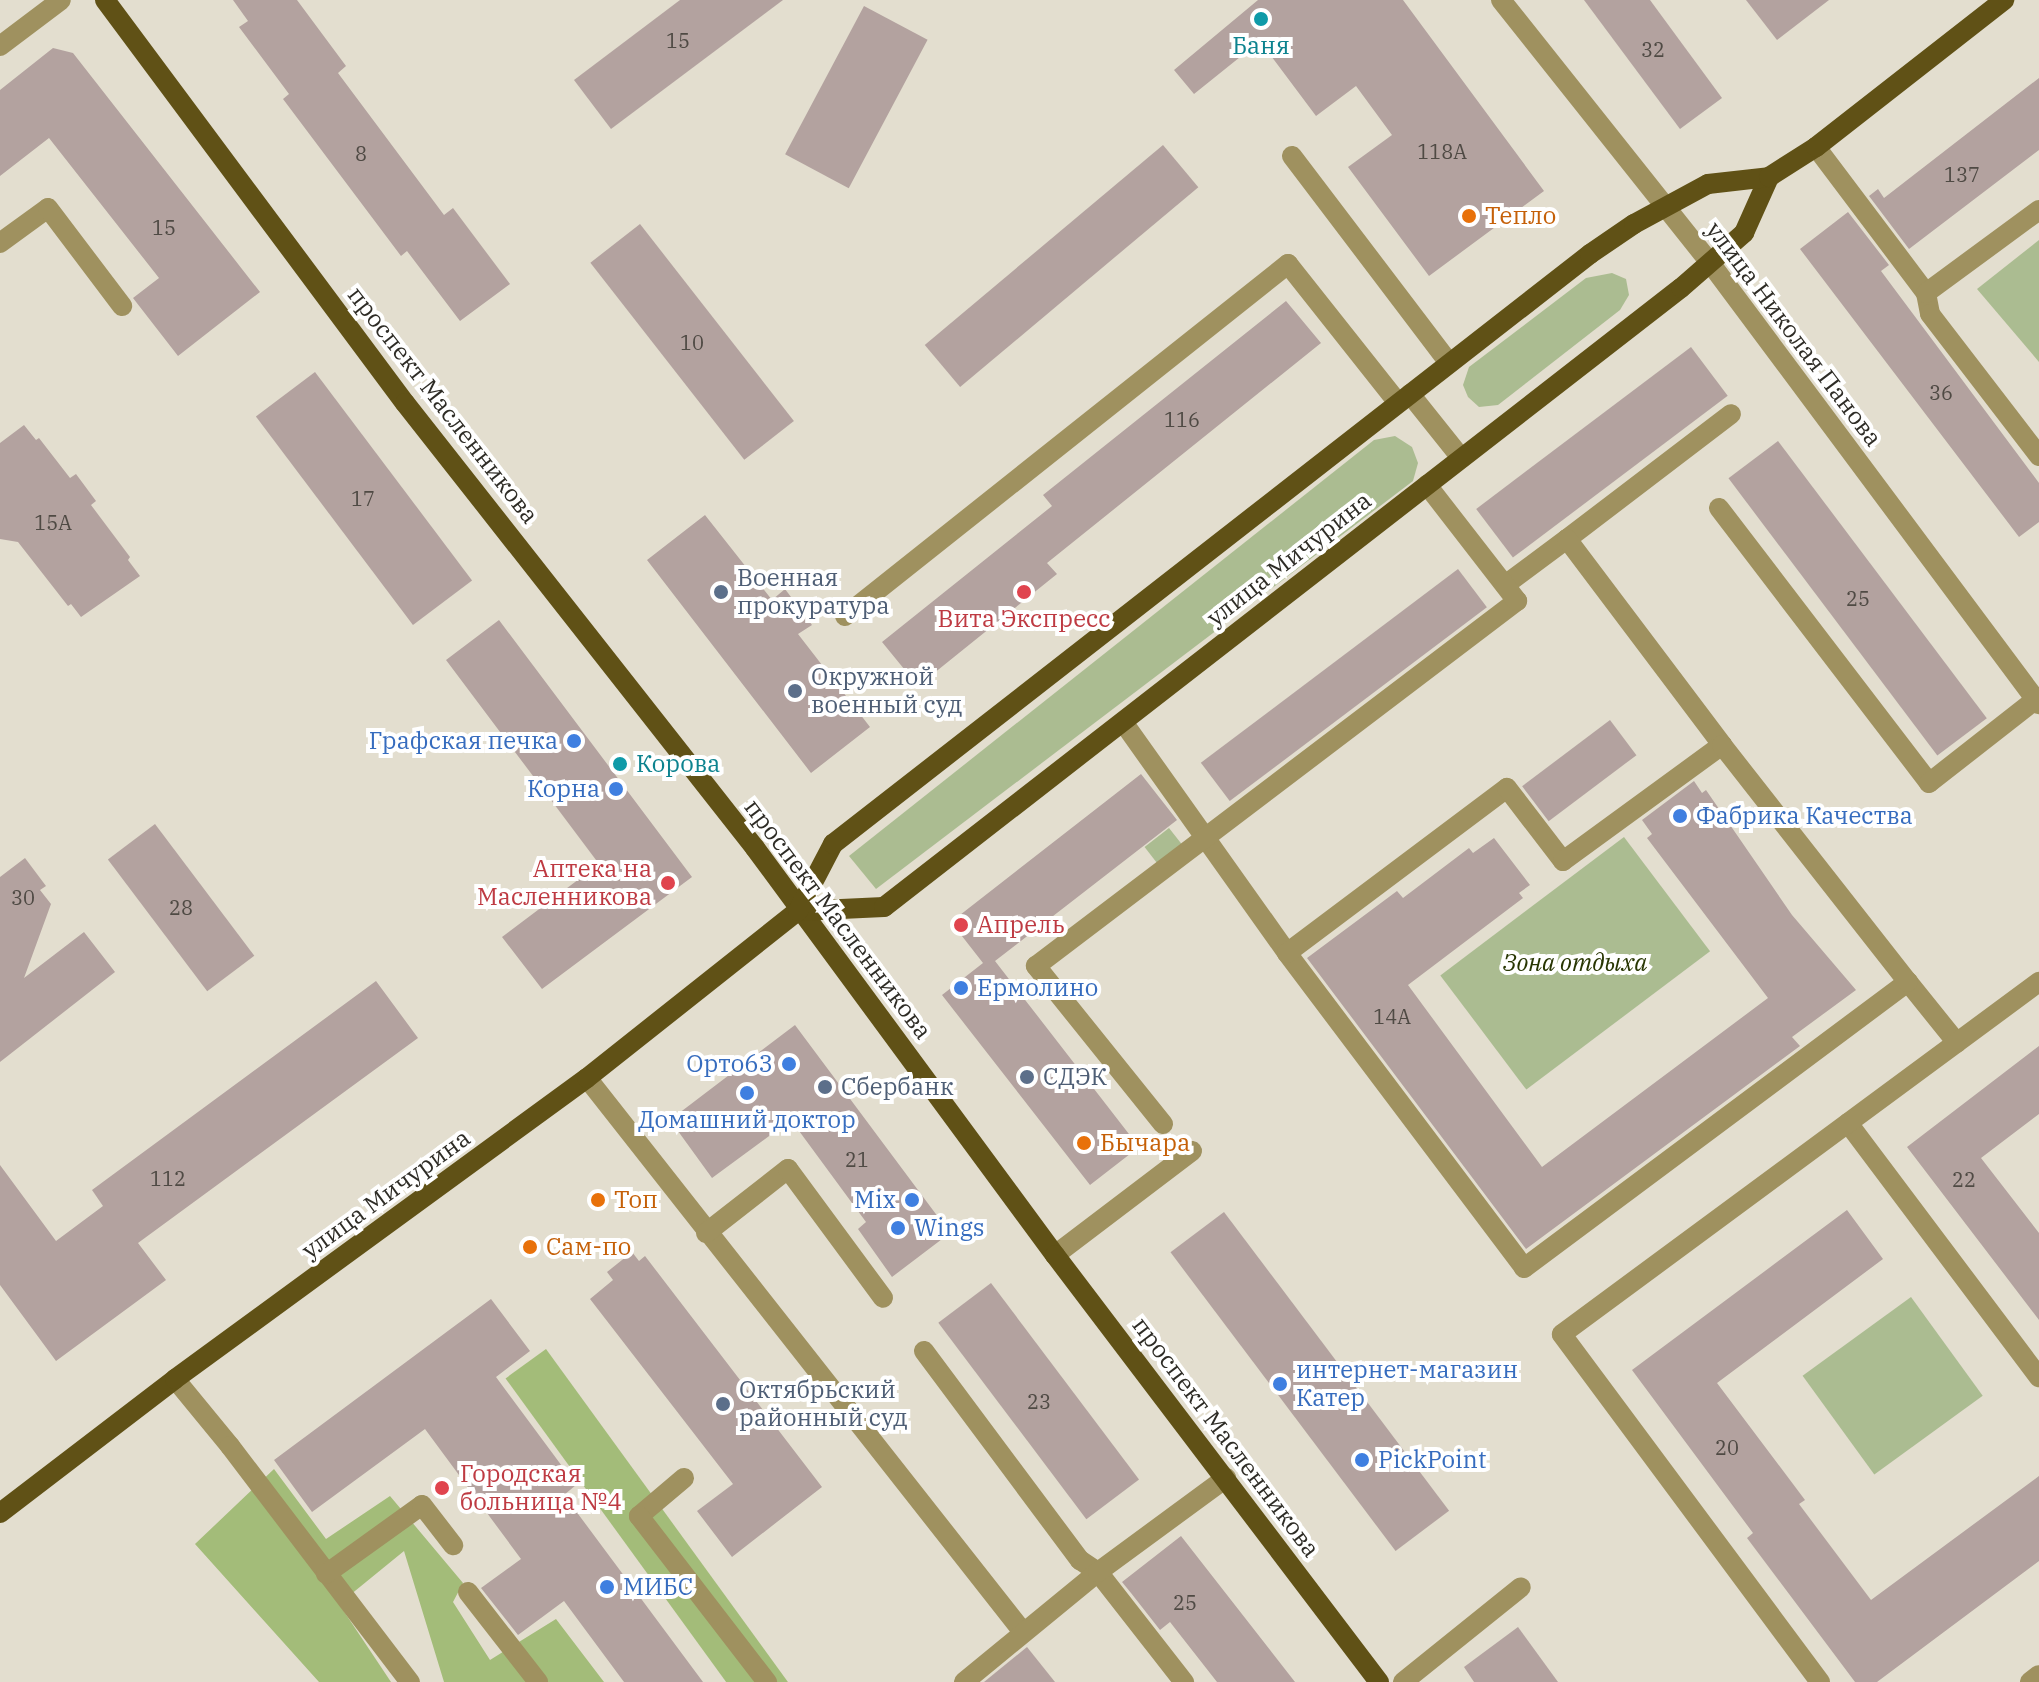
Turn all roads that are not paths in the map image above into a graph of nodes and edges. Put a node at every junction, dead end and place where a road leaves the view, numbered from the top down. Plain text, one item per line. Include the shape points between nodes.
1 (61, 0) edge
2 (105, 0) edge
3 (1501, 0) edge
4 (2004, 0) edge
5 (0, 46) edge
6 (1816, 147) junction
7 (1292, 156) dead end
8 (1769, 177) junction
9 (1665, 207) junction
10 (2039, 210) edge
11 (0, 243) edge
12 (1711, 264) junction
13 (1926, 293) junction
14 (122, 306) dead end
15 (1449, 363) junction
16 (1404, 398) junction
17 (1731, 414) dead end
18 (2039, 456) edge
19 (1461, 458) junction
20 (1427, 485) junction
21 (1719, 508) dead end
22 (1567, 539) junction
23 (1505, 585) junction
24 (845, 616) dead end
25 (2037, 701) edge
26 (1123, 722) junction
27 (1722, 745) junction
28 (1205, 835) junction
29 (798, 911) junction
30 (1287, 953) junction
31 (1908, 982) junction
32 (2039, 982) edge
33 (1957, 1043) junction
34 (587, 1078) junction
35 (1848, 1123) junction
36 (1163, 1124) dead end
37 (1192, 1151) dead end
38 (706, 1233) junction
39 (1055, 1255) junction
40 (883, 1298) dead end
41 (924, 1351) dead end
42 (2039, 1377) edge
43 (175, 1379) junction
44 (684, 1478) dead end
45 (1226, 1478) junction
46 (0, 1513) edge
47 (453, 1545) dead end
48 (1098, 1572) junction
49 (326, 1574) junction
50 (1521, 1587) dead end
51 (468, 1592) dead end
52 (1023, 1632) junction
53 (2039, 1675) edge
54 (410, 1682) edge
55 (538, 1682) edge
56 (767, 1682) edge
57 (964, 1682) edge
58 (1184, 1682) edge
59 (1379, 1682) edge
60 (1403, 1682) edge
61 (1820, 1682) edge
62 (2030, 1682) edge

1 - 5 street
2 - 29 main road, проспект Масленникова via 405,403 755,848
3 - 9 street, улица Николая Панова
4 - 6 main road, улица Мичурина
6 - 8 main road, улица Мичурина
6 - 13 street
7 - 15 street
8 - 9 main road, улица Мичурина via 1708,184
8 - 12 main road, улица Мичурина via 1744,233
9 - 12 street, улица Николая Панова
9 - 15 main road, улица Мичурина via 1590,254
10 - 13 street
11 - 14 street via 48,208
12 - 19 main road, улица Мичурина
12 - 25 street, улица Николая Панова
13 - 18 street via 1930,314
15 - 16 main road, улица Мичурина
16 - 19 street
16 - 24 street via 1288,264
16 - 29 main road, улица Мичурина via 833,844
17 - 22 street
19 - 20 main road, улица Мичурина
20 - 23 street
20 - 26 main road, улица Мичурина
21 - 25 street via 1929,783
22 - 23 street
22 - 27 street
23 - 28 street via 1517,601
26 - 28 street
26 - 29 main road, улица Мичурина via 884,907
27 - 30 street via 1563,861 1507,788
27 - 31 street
28 - 30 street
28 - 36 street via 1036,966
29 - 34 main road, улица Мичурина
29 - 39 main road, проспект Масленникова
30 - 31 street via 1524,1268
31 - 33 street
32 - 33 street
33 - 35 street
34 - 38 street
34 - 43 main road, улица Мичурина
35 - 42 street
35 - 61 street via 1562,1334
37 - 39 street
38 - 40 street via 788,1169
38 - 52 street
39 - 45 main road, проспект Масленникова
41 - 48 street via 1080,1560
43 - 46 main road, улица Мичурина
43 - 49 street
44 - 56 street via 639,1516
45 - 48 street
45 - 59 main road, проспект Масленникова
47 - 49 street via 422,1505
48 - 52 street
48 - 58 street
49 - 54 street
50 - 60 street
51 - 55 street
52 - 57 street
53 - 62 street

